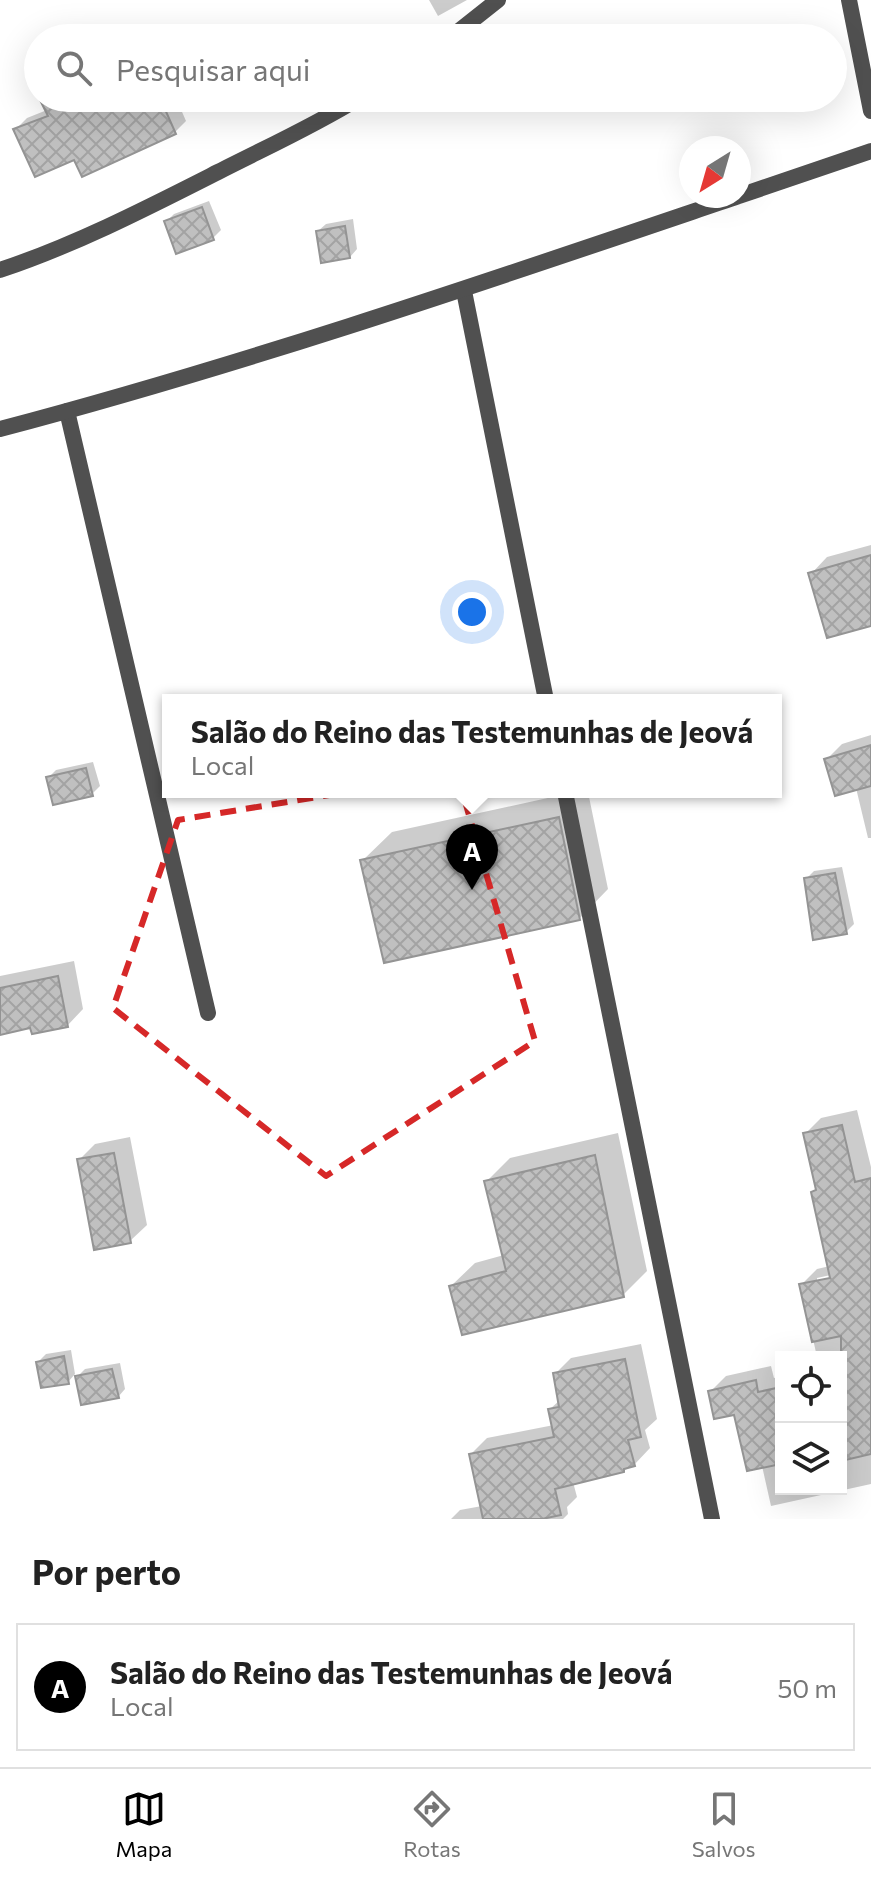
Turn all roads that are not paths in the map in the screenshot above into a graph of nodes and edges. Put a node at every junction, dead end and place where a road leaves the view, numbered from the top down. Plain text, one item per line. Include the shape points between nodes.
1 (498, 0) edge
2 (849, 0) edge
3 (468, 24) edge
4 (871, 111) edge
5 (337, 112) edge
6 (871, 151) edge
7 (751, 192) edge
8 (704, 208) edge
9 (0, 270) edge
10 (464, 291) junction
11 (67, 411) junction
12 (0, 429) edge
13 (545, 694) edge
14 (566, 798) edge
15 (208, 1013) dead end
16 (712, 1519) edge

1 - 3 street
2 - 4 street
5 - 9 street via 189,187
6 - 7 street
8 - 10 street
10 - 11 street
10 - 13 street
11 - 12 street
11 - 15 street
14 - 16 street

